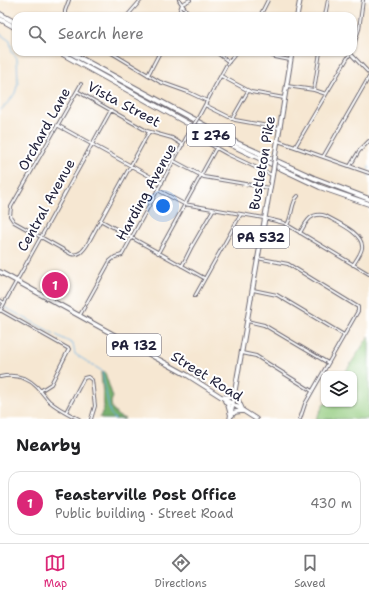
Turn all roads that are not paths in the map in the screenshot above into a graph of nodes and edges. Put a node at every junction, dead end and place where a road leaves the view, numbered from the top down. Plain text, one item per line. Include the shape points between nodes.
1 (69, 0) edge
2 (141, 0) edge
3 (179, 0) edge
4 (190, 0) edge
5 (268, 0) edge
6 (299, 0) edge
7 (328, 0) edge
8 (363, 0) edge
9 (182, 4) junction
10 (65, 12) edge
11 (130, 12) edge
12 (179, 12) edge
13 (187, 12) edge
14 (262, 12) edge
15 (298, 12) edge
16 (326, 12) edge
17 (0, 14) edge
18 (0, 19) edge
19 (12, 21) edge
20 (12, 26) edge
21 (357, 35) edge
22 (66, 56) edge
23 (76, 56) edge
24 (117, 56) edge
25 (158, 56) edge
26 (221, 56) edge
27 (233, 56) edge
28 (273, 56) edge
29 (291, 56) edge
30 (319, 56) edge
31 (348, 56) edge
32 (353, 56) edge
33 (290, 60) junction
34 (229, 62) junction
35 (369, 73) edge
36 (148, 75) junction
37 (221, 76) junction
38 (369, 77) edge
39 (81, 84) dead end
40 (286, 85) junction
41 (314, 90) junction
42 (77, 91) junction
43 (248, 91) junction
44 (326, 94) junction
45 (284, 98) junction
46 (207, 101) junction
47 (205, 105) junction
48 (111, 110) junction
49 (232, 119) junction
50 (57, 125) junction
51 (279, 128) junction
52 (149, 132) junction
53 (190, 133) junction
54 (277, 140) junction
55 (369, 141) edge
56 (92, 145) junction
57 (183, 145) junction
58 (295, 147) junction
59 (216, 148) junction
60 (323, 157) junction
61 (174, 161) junction
62 (131, 166) junction
63 (350, 166) junction
64 (369, 172) edge
65 (272, 173) junction
66 (200, 176) junction
67 (162, 183) junction
68 (269, 188) junction
69 (158, 190) junction
70 (298, 196) dead end
71 (369, 199) edge
72 (184, 204) junction
73 (369, 204) edge
74 (213, 210) junction
75 (241, 214) junction
76 (264, 218) junction
77 (100, 220) junction
78 (287, 225) junction
79 (300, 233) junction
80 (40, 236) junction
81 (131, 238) junction
82 (158, 253) junction
83 (257, 258) junction
84 (353, 265) junction
85 (182, 266) junction
86 (0, 272) edge
87 (369, 274) edge
88 (204, 278) junction
89 (16, 281) junction
90 (252, 290) junction
91 (194, 296) dead end
92 (0, 300) edge
93 (4, 303) junction
94 (0, 309) edge
95 (80, 316) junction
96 (247, 321) junction
97 (344, 335) junction
98 (242, 352) junction
99 (328, 363) junction
100 (0, 377) edge
101 (40, 391) junction
102 (312, 392) junction
103 (235, 393) junction
104 (221, 397) junction
105 (233, 405) junction
106 (244, 411) junction
107 (66, 412) junction
108 (231, 417) edge
109 (79, 419) edge
110 (91, 419) edge
111 (256, 419) edge
112 (300, 419) edge

1 - 10 street
2 - 11 street
3 - 9 street
4 - 9 street
5 - 14 street
6 - 15 main road
7 - 16 street
8 - 21 street
9 - 12 street
9 - 13 street
17 - 19 highway
18 - 20 highway
22 - 73 highway, I 276 via 196,128 320,187
23 - 71 highway, I 276 via 237,143 314,178
24 - 36 street
25 - 36 street
26 - 34 street
27 - 34 street, Harding Avenue
28 - 33 street
29 - 33 main road, Bustleton Pike / PA 532
30 - 41 street
31 - 44 street
32 - 35 street
33 - 40 main road, Bustleton Pike / PA 532
34 - 37 street, Harding Avenue
36 - 46 street
37 - 43 street
37 - 46 street, Harding Avenue
38 - 60 street
39 - 42 street, Orchard Lane
40 - 41 street
40 - 45 main road, Bustleton Pike / PA 532
41 - 44 street
42 - 48 street, Vista Street
42 - 50 street, Orchard Lane
43 - 45 street
43 - 49 street
44 - 58 street
45 - 51 main road, Bustleton Pike / PA 532
46 - 47 street, Harding Avenue
47 - 49 street
47 - 53 street, Harding Avenue, bridge
48 - 52 street, Vista Street
48 - 56 street, Central Avenue
49 - 51 street
50 - 56 street
50 - 80 street, Orchard Lane via 10,212 13,221
51 - 54 main road, Bustleton Pike / PA 532
52 - 57 street, Vista Street via 172,138
52 - 62 street
53 - 57 street, Harding Avenue
53 - 59 street
54 - 58 street
54 - 65 main road, Bustleton Pike / PA 532, bridge
55 - 63 street
56 - 62 street
56 - 80 street, Central Avenue
57 - 61 street, Harding Avenue
58 - 60 street
59 - 65 street
59 - 66 street
60 - 63 street
61 - 66 street
61 - 67 street, Harding Avenue
62 - 67 street
62 - 77 street
63 - 64 street
65 - 68 main road, Bustleton Pike / PA 532
66 - 68 street
66 - 72 street
67 - 69 street, Harding Avenue
68 - 76 main road, Bustleton Pike / PA 532
69 - 72 street
69 - 81 street, Harding Avenue
70 - 78 street
72 - 74 street
72 - 82 street
74 - 75 street
74 - 85 street
75 - 76 street
75 - 88 street
76 - 78 street
76 - 83 main road, Bustleton Pike / PA 532
77 - 80 street, Orchard Lane via 87,245 78,254 71,254
77 - 81 street
78 - 79 street
79 - 84 street
79 - 84 street via 309,219 320,214 357,234 362,241 362,250
80 - 89 street, Central Avenue
81 - 82 street
81 - 95 street, Harding Avenue via 122,255 110,261
82 - 85 street
83 - 90 main road, Bustleton Pike / PA 532
83 - 97 street via 288,264 356,305 358,309
84 - 87 street
85 - 88 street
86 - 89 main road, Street Road / PA 132
88 - 91 street
89 - 93 street, Central Avenue
89 - 95 main road, Street Road / PA 132
90 - 96 main road, Bustleton Pike / PA 532
90 - 97 street via 277,295
92 - 93 street
93 - 94 street, Central Avenue
94 - 101 street via 69,349 51,384
95 - 104 main road, Street Road / PA 132
96 - 98 main road, Bustleton Pike / PA 532
96 - 99 street via 264,325
97 - 99 street
98 - 102 street via 256,356
98 - 103 main road, Bustleton Pike / PA 532
99 - 102 street
100 - 101 street via 22,378
101 - 107 street via 49,401
102 - 112 street
103 - 104 main road via 230,397
103 - 105 main road, Bustleton Pike / PA 532
103 - 106 main road
104 - 105 main road, Street Road / PA 132
104 - 108 main road via 228,405
105 - 106 main road, Street Road / PA 132
105 - 108 main road, Bustleton Pike / PA 532
106 - 108 main road via 235,412
106 - 111 main road, Street Road / PA 132
107 - 109 street
107 - 110 street via 86,376 92,381 95,406

